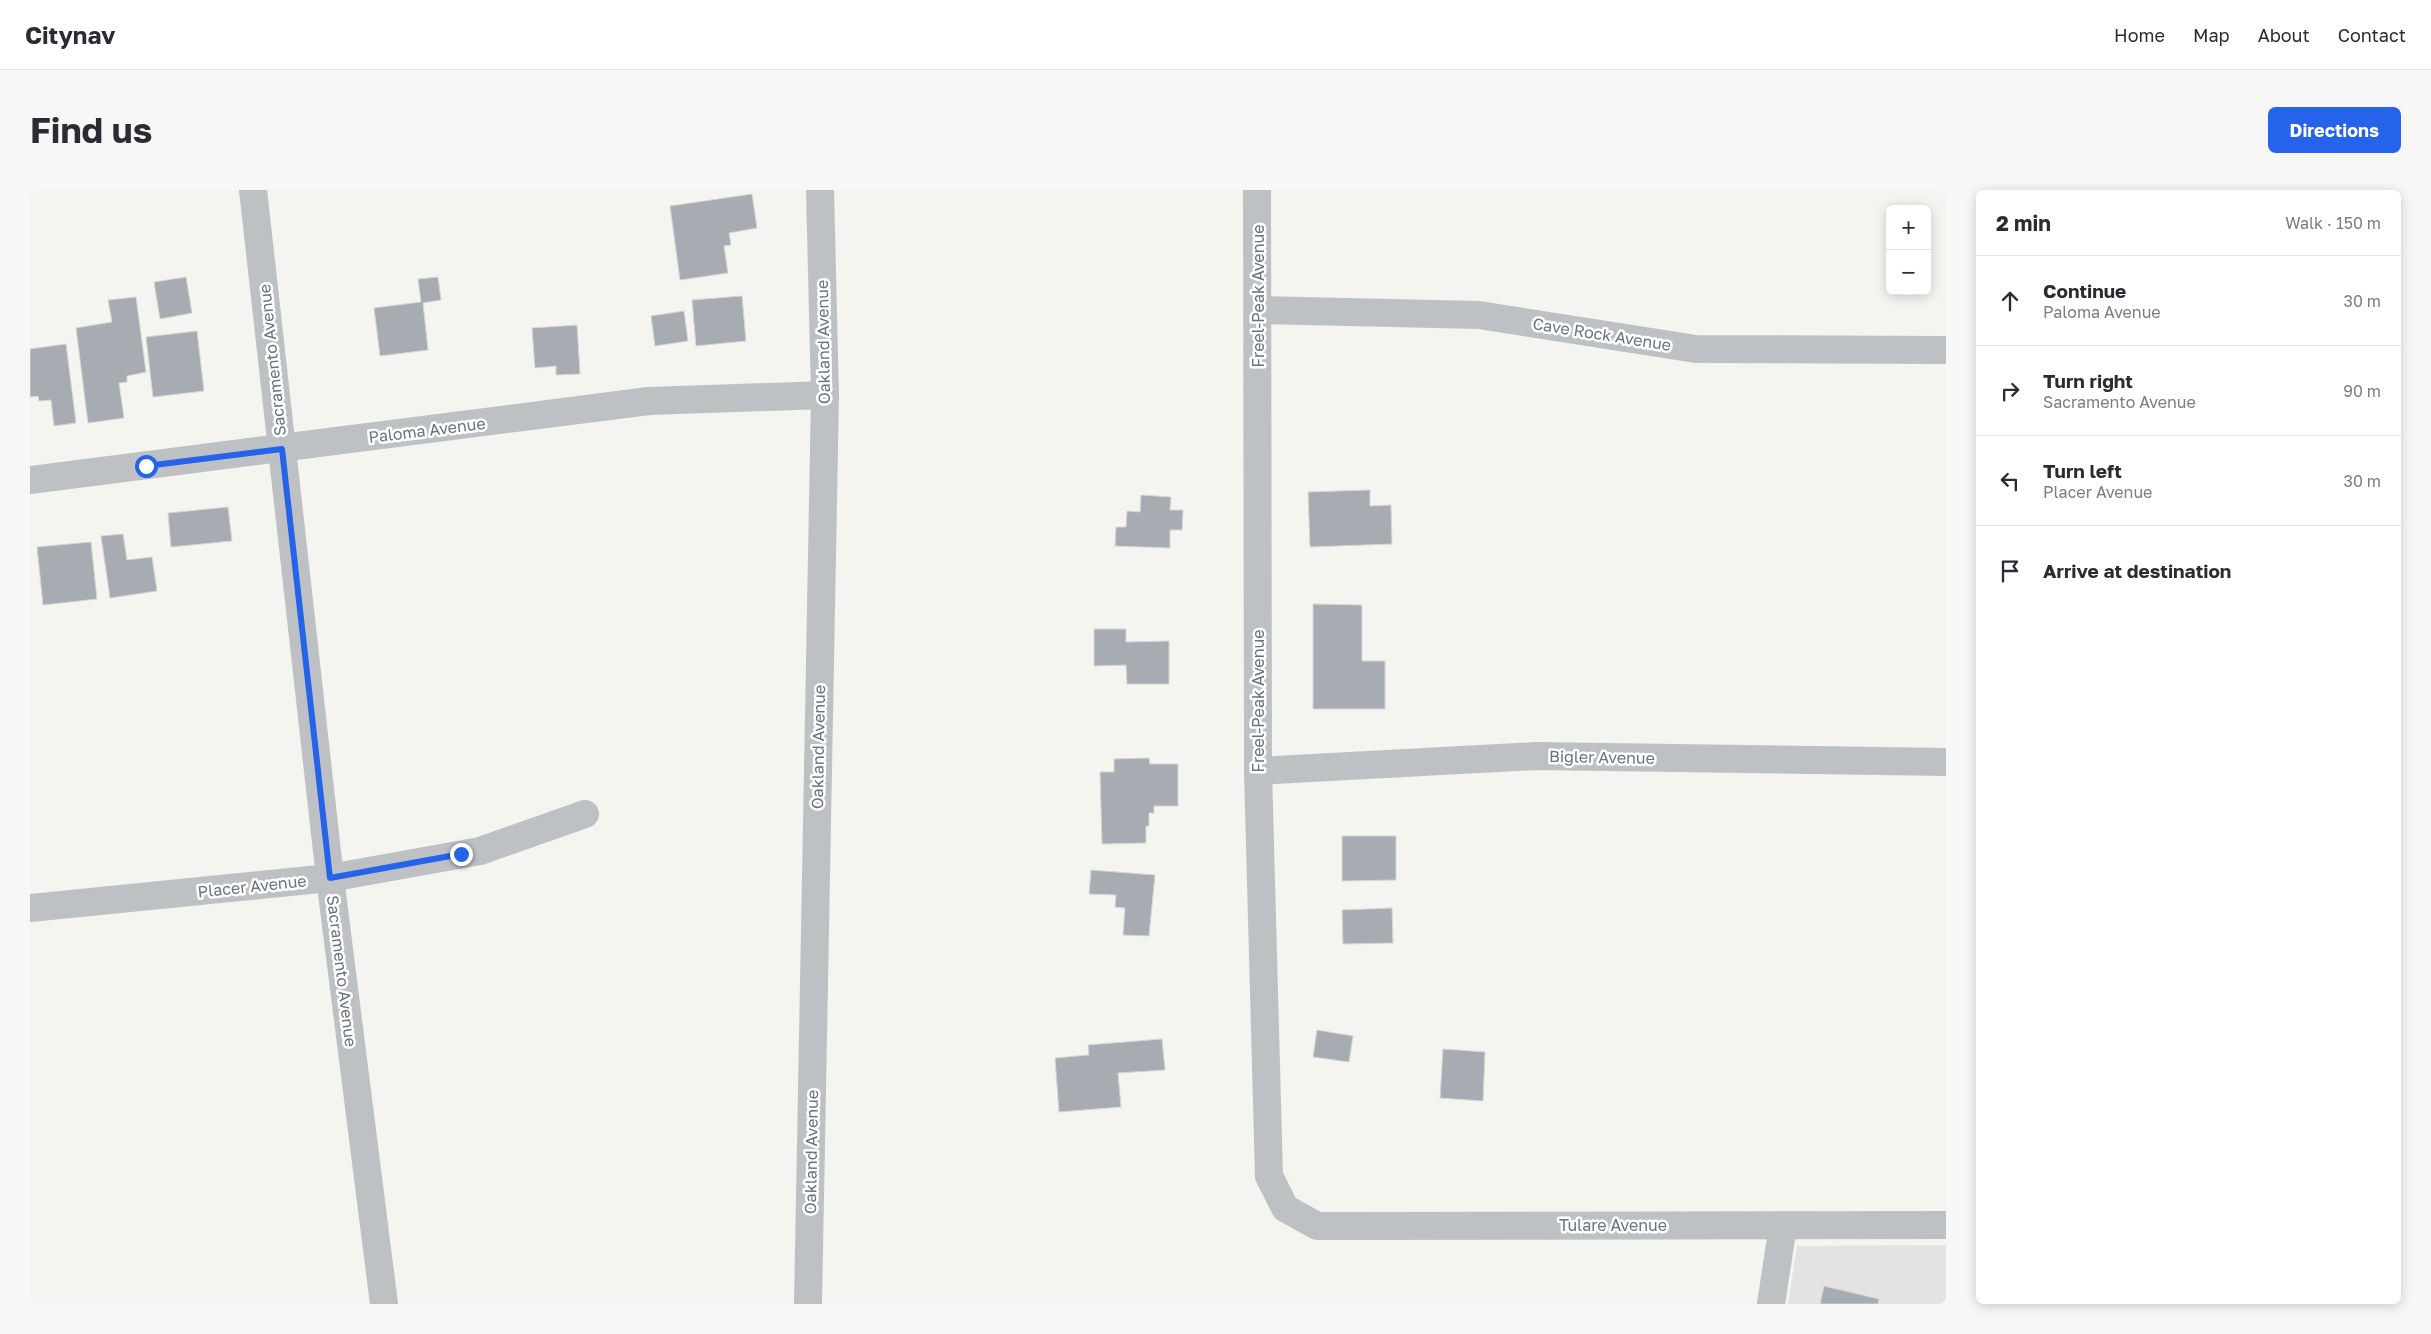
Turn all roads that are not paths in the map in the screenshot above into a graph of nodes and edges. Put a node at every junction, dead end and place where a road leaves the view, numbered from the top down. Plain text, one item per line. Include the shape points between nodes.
1 (253, 190) edge
2 (820, 190) edge
3 (1257, 190) edge
4 (1258, 310) junction
5 (1946, 350) edge
6 (825, 395) junction
7 (282, 449) junction
8 (30, 480) edge
9 (1946, 762) edge
10 (1258, 771) junction
11 (585, 814) dead end
12 (330, 878) junction
13 (30, 908) edge
14 (1286, 1208) joint
15 (1783, 1225) junction
16 (1946, 1225) edge
17 (384, 1304) edge
18 (808, 1304) edge
19 (1771, 1304) edge

1 - 7 street, Sacramento Avenue
2 - 6 street, Oakland Avenue
3 - 4 street, Freel-Peak Avenue
4 - 5 street, Cave Rock Avenue via 1479,315 1696,349
4 - 10 street, Freel-Peak Avenue
6 - 7 street, Paloma Avenue via 649,401
6 - 18 street, Oakland Avenue
7 - 8 street, Paloma Avenue
7 - 12 street, Sacramento Avenue
9 - 10 street, Bigler Avenue via 1536,756
10 - 14 street, Freel-Peak Avenue via 1269,1176
11 - 12 street, Placer Avenue via 480,851
12 - 13 street, Placer Avenue
12 - 17 street, Sacramento Avenue
14 - 15 street, Tulare Avenue via 1317,1226
15 - 16 street, Tulare Avenue
15 - 19 street

